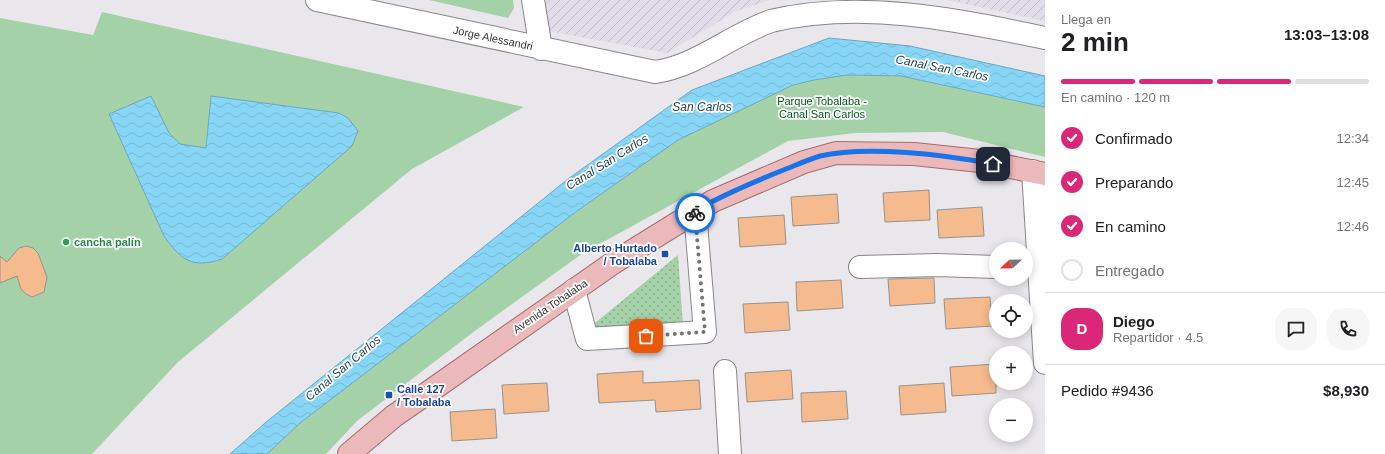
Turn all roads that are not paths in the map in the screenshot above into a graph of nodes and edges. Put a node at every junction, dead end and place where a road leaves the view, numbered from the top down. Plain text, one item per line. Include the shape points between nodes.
1 (317, 0) edge
2 (533, 0) edge
3 (1045, 38) edge
4 (541, 48) junction
5 (1039, 172) edge
6 (695, 211) junction
7 (860, 267) dead end
8 (989, 267) edge
9 (1033, 272) edge
10 (574, 290) junction
11 (1045, 363) edge
12 (725, 371) dead end
13 (358, 451) edge
14 (730, 454) edge

1 - 4 street, Jorge Alessandri
2 - 4 street
3 - 4 street, Jorge Alessandri via 902,8 834,6 802,11 769,21 669,70 640,70
5 - 6 main road, Avenida Tobalaba via 980,161 914,154 836,154 820,156 770,175 732,191
5 - 9 street
6 - 10 main road, Avenida Tobalaba
6 - 10 street via 705,332 587,339
7 - 8 street via 937,264
9 - 11 street
10 - 13 main road, Avenida Tobalaba via 420,398
12 - 14 street

